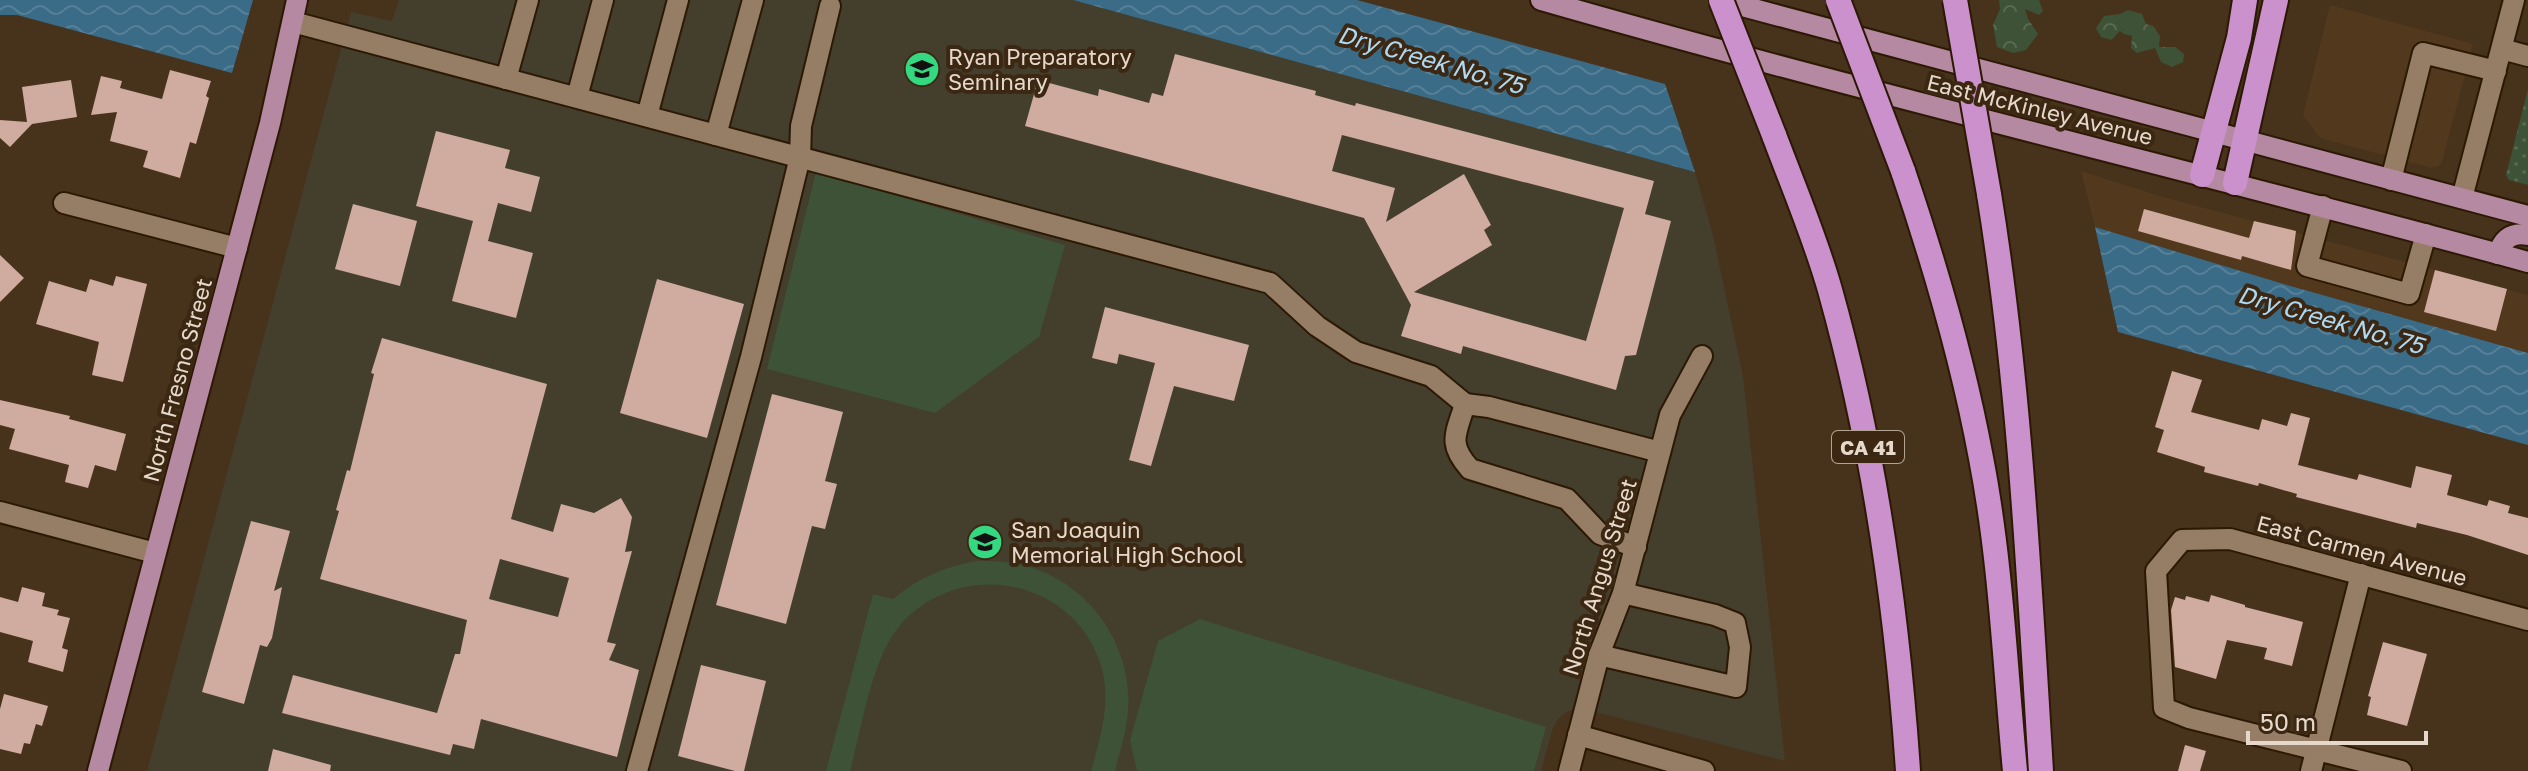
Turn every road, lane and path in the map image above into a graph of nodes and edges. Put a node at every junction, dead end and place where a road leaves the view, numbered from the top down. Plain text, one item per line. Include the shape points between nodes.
1 (528, 0) edge
2 (603, 0) edge
3 (678, 0) edge
4 (753, 0) edge
5 (1541, 0) edge
6 (1720, 0) edge
7 (1838, 0) edge
8 (1955, 0) edge
9 (2245, 0) edge
10 (2276, 0) edge
11 (2514, 0) edge
12 (830, 6) dead end
13 (295, 13) edge
14 (2502, 49) junction
15 (2528, 56) edge
16 (2496, 71) junction
17 (506, 79) junction
18 (577, 97) junction
19 (647, 116) junction
20 (2213, 130) junction
21 (716, 135) junction
22 (2245, 140) junction
23 (800, 157) junction
24 (2202, 175) junction
25 (2391, 180) junction
26 (2235, 183) junction
27 (2462, 198) junction
28 (64, 203) dead end
29 (2323, 206) junction
30 (2528, 216) edge
31 (2426, 234) junction
32 (2528, 235) edge
33 (237, 248) junction
34 (2498, 254) junction
35 (2528, 262) edge
36 (1702, 356) dead end
37 (1465, 404) junction
38 (1660, 452) junction
39 (0, 512) edge
40 (1636, 547) junction
41 (155, 553) junction
42 (2361, 574) junction
43 (1623, 593) junction
44 (2528, 620) edge
45 (1599, 655) junction
46 (1578, 735) junction
47 (2317, 749) junction
48 (98, 771) edge
49 (637, 771) edge
50 (1569, 771) edge
51 (1704, 771) edge
52 (1908, 771) edge
53 (2015, 771) edge
54 (2041, 771) edge
55 (2311, 771) edge
56 (2401, 771) edge

1 - 17 street
2 - 18 street
3 - 19 street
4 - 21 street
5 - 24 main road, East McKinley Avenue
6 - 20 main road, East McKinley Avenue
6 - 52 highway, CA 41, bridge via 1829,287 1867,439 1902,671
7 - 53 highway, bridge via 1933,260 1981,458
8 - 54 highway, bridge via 2001,266 2023,472
9 - 20 highway
10 - 22 highway
11 - 14 street
12 - 23 street via 801,126
13 - 17 street
13 - 33 main road, North Fresno Street
14 - 15 street
14 - 16 street
16 - 25 street via 2423,53
16 - 27 street
17 - 18 street
18 - 19 street
19 - 21 street
20 - 22 main road, East McKinley Avenue
20 - 24 highway
21 - 23 street
22 - 25 main road, East McKinley Avenue
22 - 26 highway
23 - 37 street via 1270,283 1317,326 1356,352 1431,376
23 - 49 street
24 - 26 main road, East McKinley Avenue
25 - 27 main road, East McKinley Avenue
26 - 29 main road, East McKinley Avenue
27 - 30 main road, East McKinley Avenue
28 - 33 street
29 - 31 main road, East McKinley Avenue
29 - 31 street via 2307,266 2409,294
31 - 34 main road, East McKinley Avenue
32 - 34 main road via 2509,236
33 - 41 main road, North Fresno Street
34 - 35 main road, East McKinley Avenue
36 - 38 street, North Angus Street via 1670,415
37 - 38 street
37 - 40 street via 1454,441 1470,469 1567,499 1600,534
38 - 40 street, North Angus Street
39 - 41 street
40 - 43 street, North Angus Street
41 - 48 main road, North Fresno Street
42 - 44 street, East Carmen Avenue
42 - 47 street
42 - 47 street, East Carmen Avenue via 2230,539 2182,540 2156,571 2164,708
43 - 45 street, North Angus Street
43 - 45 street via 1735,623 1740,647 1736,687
45 - 46 street, North Angus Street
46 - 50 street, North Angus Street
46 - 51 street
47 - 55 street
47 - 56 street

